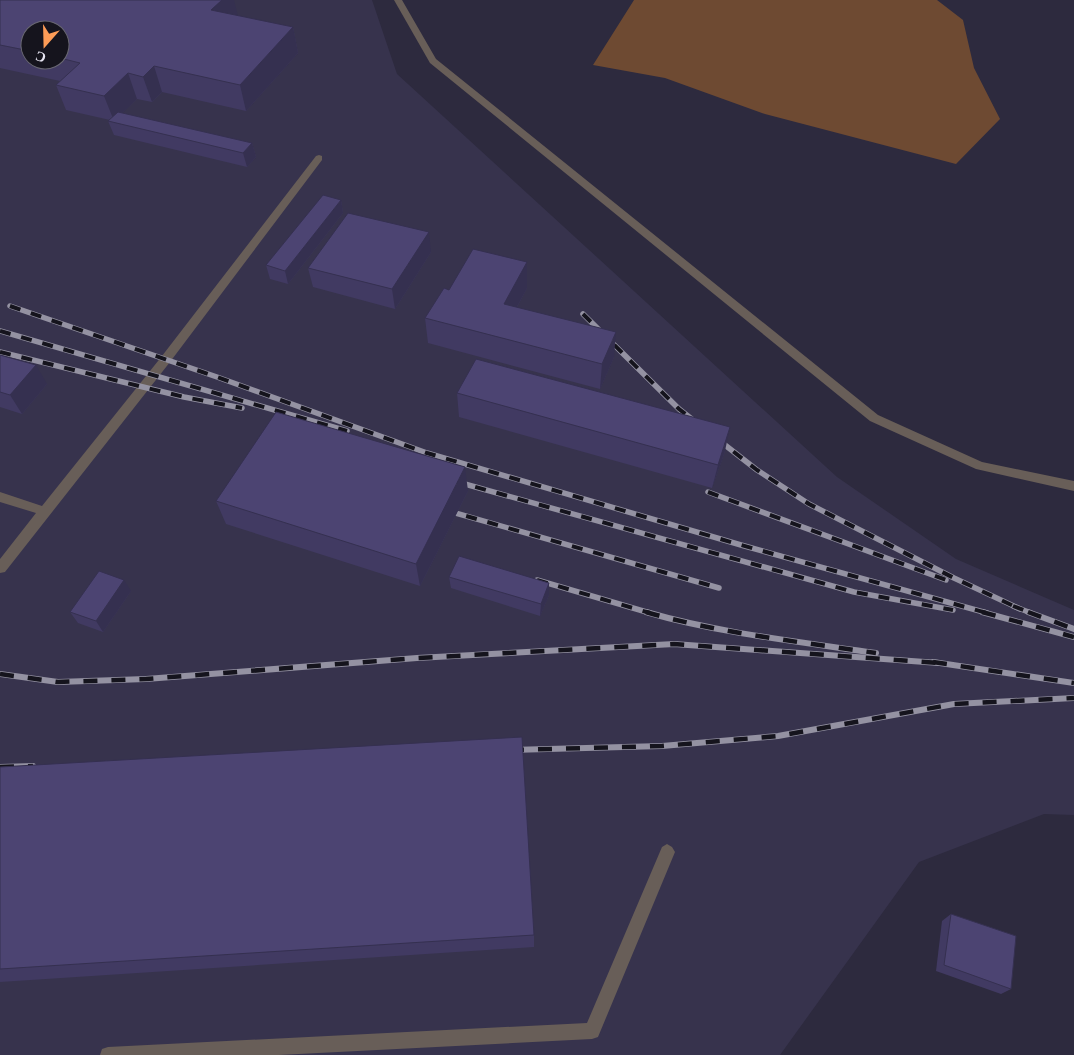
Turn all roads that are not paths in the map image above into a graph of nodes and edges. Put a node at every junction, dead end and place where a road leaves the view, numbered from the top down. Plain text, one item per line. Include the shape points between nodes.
1 (398, 0) edge
2 (319, 158) dead end
3 (1074, 486) edge
4 (0, 497) edge
5 (44, 511) junction
6 (0, 568) edge
7 (667, 852) dead end
8 (108, 1055) edge

1 - 3 lane via 433,61 874,418 980,466
2 - 5 lane via 166,359
4 - 5 lane
5 - 6 lane
7 - 8 lane via 592,1031

